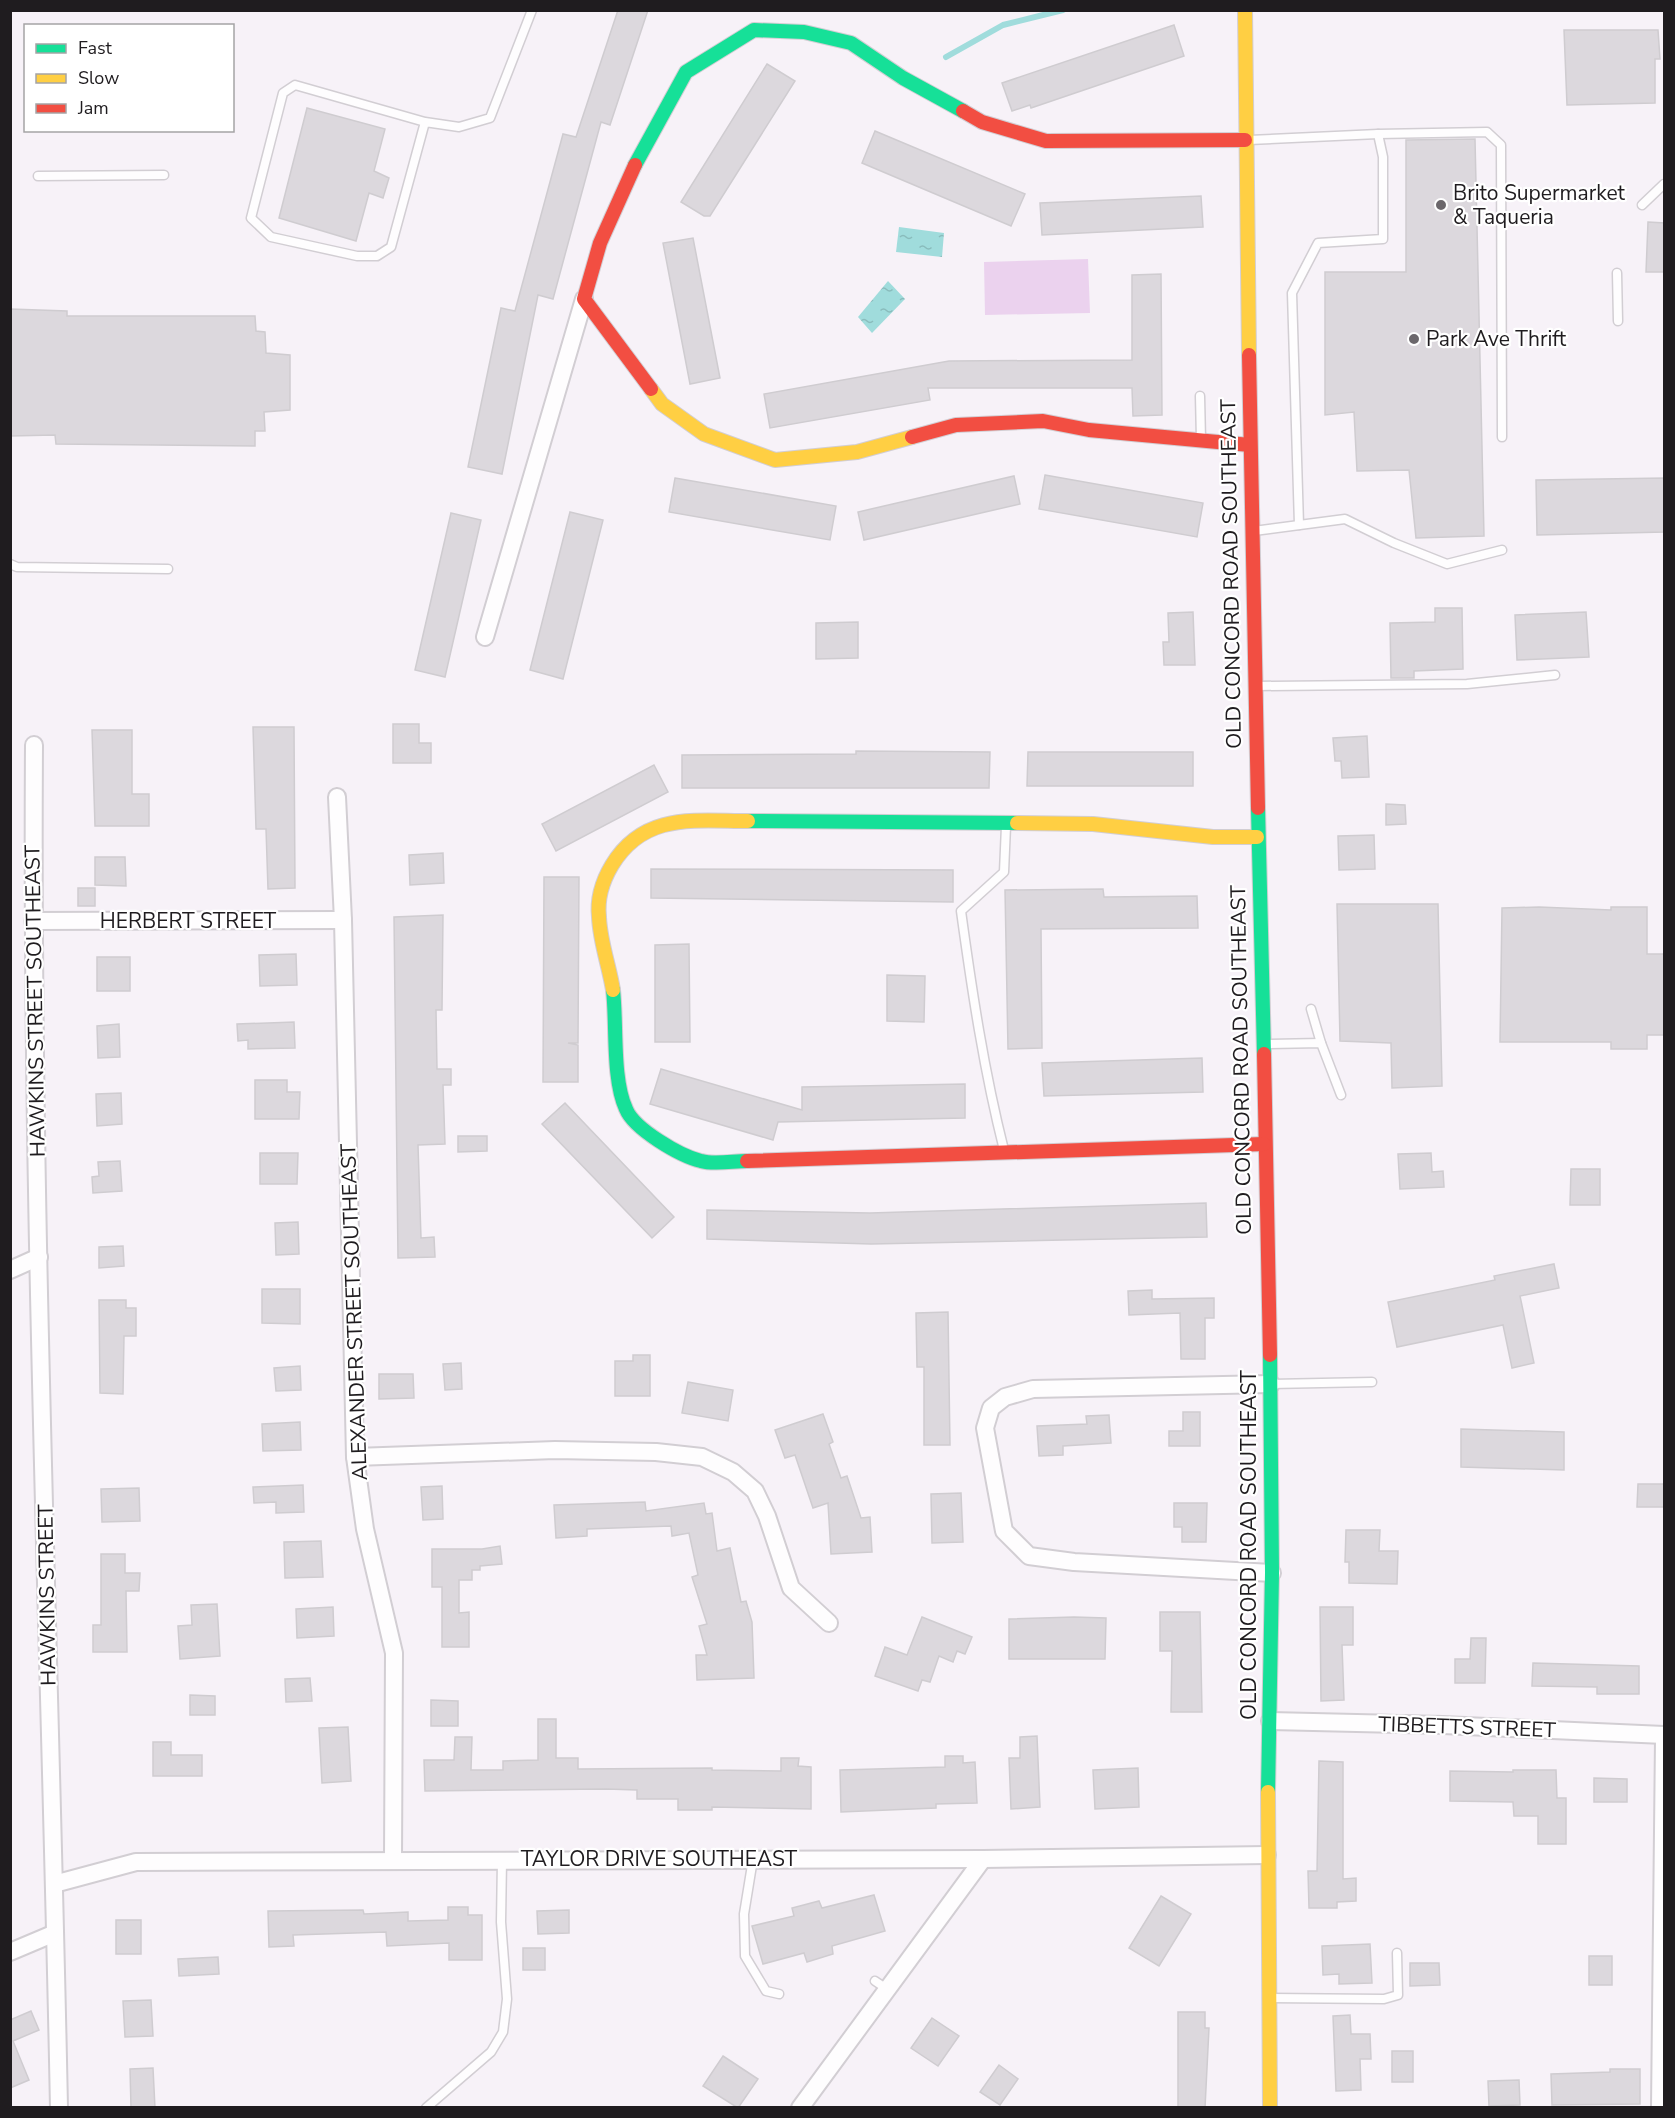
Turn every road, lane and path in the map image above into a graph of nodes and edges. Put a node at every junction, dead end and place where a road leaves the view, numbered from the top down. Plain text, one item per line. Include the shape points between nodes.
1 (532, 10) edge
2 (1245, 10) edge
3 (425, 122) junction
4 (1378, 134) junction
5 (1245, 140) junction
6 (164, 175) dead end
7 (38, 176) dead end
8 (1665, 184) edge
9 (1642, 205) dead end
10 (1617, 273) dead end
11 (584, 299) junction
12 (1618, 321) dead end
13 (1200, 396) dead end
14 (1502, 437) dead end
15 (1201, 441) junction
16 (1250, 445) junction
17 (1299, 525) junction
18 (1251, 531) junction
19 (1502, 550) dead end
20 (10, 564) edge
21 (168, 569) dead end
22 (485, 637) dead end
23 (1555, 675) dead end
24 (1254, 686) junction
25 (34, 745) dead end
26 (337, 797) dead end
27 (1006, 824) junction
28 (1257, 837) junction
29 (343, 920) junction
30 (33, 921) junction
31 (1311, 1009) dead end
32 (1321, 1043) junction
33 (1262, 1044) junction
34 (1341, 1095) dead end
35 (1264, 1144) junction
36 (1005, 1150) junction
37 (39, 1257) junction
38 (10, 1270) edge
39 (1372, 1382) dead end
40 (1271, 1384) junction
41 (355, 1457) junction
42 (1272, 1573) junction
43 (829, 1623) dead end
44 (1270, 1721) junction
45 (1665, 1737) edge
46 (1267, 1855) junction
47 (753, 1859) junction
48 (983, 1859) junction
49 (393, 1860) junction
50 (502, 1860) junction
51 (54, 1884) junction
52 (55, 1933) junction
53 (10, 1952) edge
54 (1397, 1953) dead end
55 (779, 1994) dead end
56 (1269, 1998) junction
57 (59, 2108) edge
58 (426, 2108) edge
59 (800, 2108) edge
60 (1270, 2108) edge
61 (1660, 2108) edge

1 - 3 lane via 490,118 459,127
2 - 5 street, OLD CONCORD ROAD SOUTHEAST
3 - 3 lane via 391,247 377,256 357,256 271,237 251,218 284,93 296,85
4 - 5 lane
4 - 14 lane via 1487,132 1501,145
4 - 17 lane via 1383,157 1383,239 1318,243 1292,293
5 - 11 street via 1046,141 982,122 903,78 851,43 804,32 754,30 686,72 631,172 600,243
5 - 16 street, OLD CONCORD ROAD SOUTHEAST
6 - 7 lane
8 - 9 lane
10 - 12 lane
11 - 15 street via 662,404 704,434 775,460 857,452 956,425 1043,421 1089,430
11 - 22 street
13 - 15 lane
15 - 16 street
16 - 18 street, OLD CONCORD ROAD SOUTHEAST
17 - 18 lane
17 - 19 lane via 1345,519 1447,564
18 - 24 street, OLD CONCORD ROAD SOUTHEAST
20 - 21 lane
23 - 24 lane via 1467,684
24 - 28 street, OLD CONCORD ROAD SOUTHEAST
25 - 30 street, HAWKINS STREET SOUTHEAST
26 - 29 street, ALEXANDER STREET SOUTHEAST
27 - 28 street via 1094,824 1213,837
27 - 36 lane via 1004,872 961,911 971,987
27 - 36 street via 693,821 654,826 630,841 613,861 604,882 599,918 612,979 626,1111 680,1153 702,1162 726,1162
28 - 33 street, OLD CONCORD ROAD SOUTHEAST
29 - 30 street, HERBERT STREET
29 - 41 street, ALEXANDER STREET SOUTHEAST
30 - 37 street, HAWKINS STREET SOUTHEAST
31 - 32 lane
32 - 33 lane
32 - 34 lane
33 - 35 street, OLD CONCORD ROAD SOUTHEAST
35 - 36 street
35 - 40 street, OLD CONCORD ROAD SOUTHEAST
37 - 38 street
37 - 51 street, HAWKINS STREET
39 - 40 lane
40 - 42 street, OLD CONCORD ROAD SOUTHEAST
40 - 42 street via 1033,1389 1005,1397 991,1408 985,1428 1004,1531 1029,1556
41 - 43 street via 555,1450 702,1457 733,1472 755,1491 791,1588
41 - 49 street, ALEXANDER STREET SOUTHEAST via 365,1529 394,1653
42 - 44 street, OLD CONCORD ROAD SOUTHEAST
44 - 45 street, TIBBETTS STREET via 1443,1725
44 - 46 street, OLD CONCORD ROAD SOUTHEAST
45 - 61 street
46 - 48 street, TAYLOR DRIVE SOUTHEAST
46 - 56 street, OLD CONCORD ROAD SOUTHEAST
47 - 48 street, TAYLOR DRIVE SOUTHEAST
47 - 50 street, TAYLOR DRIVE SOUTHEAST
47 - 55 lane via 744,1914 745,1956 766,1991
48 - 59 street via 881,1985
49 - 50 street, TAYLOR DRIVE SOUTHEAST
49 - 51 street, TAYLOR DRIVE SOUTHEAST via 136,1862
50 - 58 lane via 501,1922 507,1999 503,2032 491,2052
51 - 52 street, HAWKINS STREET
52 - 53 street
52 - 57 street, HAWKINS STREET
54 - 56 lane via 1398,1995 1384,1999
56 - 60 street, OLD CONCORD ROAD SOUTHEAST

